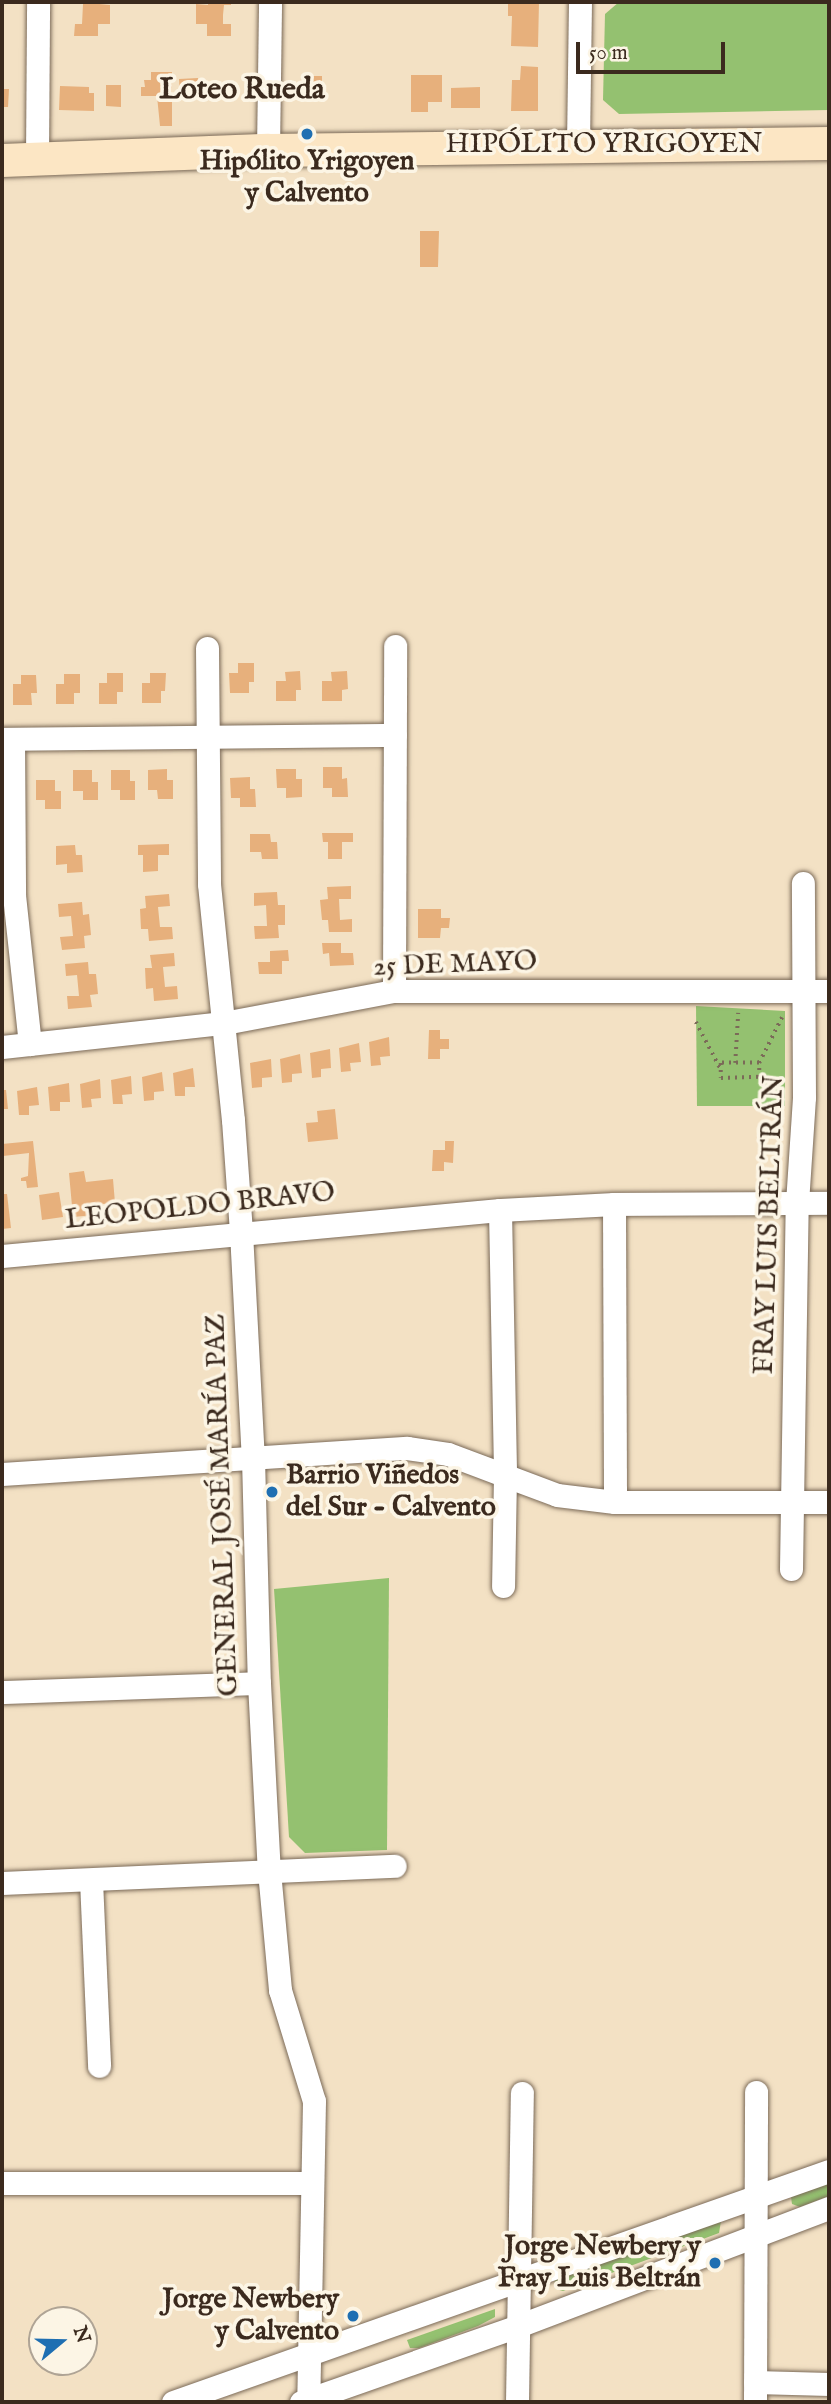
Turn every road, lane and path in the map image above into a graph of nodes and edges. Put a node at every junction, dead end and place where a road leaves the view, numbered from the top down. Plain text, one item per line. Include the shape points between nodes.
1 (38, 2) edge
2 (270, 2) edge
3 (580, 2) edge
4 (829, 143) edge
5 (578, 145) junction
6 (268, 150) junction
7 (37, 159) junction
8 (2, 160) edge
9 (395, 646) dead end
10 (207, 648) dead end
11 (395, 735) junction
12 (208, 737) junction
13 (7, 739) edge
14 (803, 883) dead end
15 (394, 991) junction
16 (804, 991) junction
17 (829, 991) edge
18 (738, 1010) dead end
19 (785, 1011) dead end
20 (696, 1022) dead end
21 (223, 1023) junction
22 (30, 1044) junction
23 (2, 1047) edge
24 (735, 1063) junction
25 (759, 1063) junction
26 (721, 1070) junction
27 (797, 1203) junction
28 (829, 1203) edge
29 (614, 1204) junction
30 (500, 1210) junction
31 (241, 1232) junction
32 (2, 1256) edge
33 (253, 1458) junction
34 (2, 1474) edge
35 (505, 1475) junction
36 (615, 1502) junction
37 (794, 1502) junction
38 (829, 1502) edge
39 (791, 1569) dead end
40 (503, 1586) dead end
41 (259, 1683) junction
42 (2, 1692) edge
43 (395, 1866) dead end
44 (269, 1871) junction
45 (91, 1880) junction
46 (2, 1883) edge
47 (99, 2066) dead end
48 (756, 2092) dead end
49 (522, 2093) dead end
50 (829, 2171) edge
51 (2, 2183) edge
52 (312, 2183) junction
53 (755, 2199) junction
54 (829, 2208) edge
55 (755, 2236) junction
56 (519, 2280) junction
57 (518, 2326) junction
58 (308, 2354) junction
59 (829, 2385) edge
60 (755, 2392) edge
61 (306, 2401) edge
62 (173, 2402) edge
63 (517, 2402) edge

1 - 7 street
2 - 6 street
3 - 5 street
4 - 5 main road, HIPÓLITO YRIGOYEN
5 - 6 main road, HIPÓLITO YRIGOYEN
6 - 7 main road, HIPÓLITO YRIGOYEN
7 - 8 main road, HIPÓLITO YRIGOYEN
9 - 11 street
10 - 12 street, GENERAL JOSÉ MARÍA PAZ
11 - 12 street
11 - 15 street
12 - 13 street
12 - 21 street, GENERAL JOSÉ MARÍA PAZ via 209,884
13 - 22 street via 15,895
14 - 16 street, FRAY LUIS BELTRÁN
15 - 16 street, 25 DE MAYO
15 - 21 street, 25 DE MAYO
16 - 17 street, 25 DE MAYO
16 - 27 street, FRAY LUIS BELTRÁN
18 - 24 path
19 - 25 path
20 - 26 path
21 - 22 street, 25 DE MAYO
21 - 31 street, GENERAL JOSÉ MARÍA PAZ
22 - 23 street, 25 DE MAYO
24 - 25 path
24 - 26 path via 721,1063
25 - 26 path via 759,1077 721,1078
27 - 28 street, LEOPOLDO BRAVO
27 - 29 street, LEOPOLDO BRAVO
27 - 37 street, FRAY LUIS BELTRÁN
29 - 30 street, LEOPOLDO BRAVO
29 - 36 street
30 - 31 street, LEOPOLDO BRAVO
30 - 35 street
31 - 32 street, LEOPOLDO BRAVO
31 - 33 street, GENERAL JOSÉ MARÍA PAZ
33 - 34 street
33 - 35 street via 407,1448 448,1454
33 - 41 street, GENERAL JOSÉ MARÍA PAZ
35 - 36 street via 557,1495
35 - 40 street
36 - 37 street
37 - 38 street
37 - 39 street, FRAY LUIS BELTRÁN
41 - 42 street
41 - 44 street, GENERAL JOSÉ MARÍA PAZ
43 - 44 street
44 - 45 street
44 - 52 street, GENERAL JOSÉ MARÍA PAZ via 280,1990 314,2101
45 - 46 street
45 - 47 street
48 - 53 street
49 - 56 street
50 - 53 street
51 - 52 street
52 - 58 street, GENERAL JOSÉ MARÍA PAZ
53 - 55 street
53 - 56 street
54 - 55 street
55 - 57 street
55 - 60 street
56 - 57 street
56 - 58 street
57 - 61 street
57 - 63 street
58 - 61 street, GENERAL JOSÉ MARÍA PAZ
58 - 62 street
59 - 60 street

